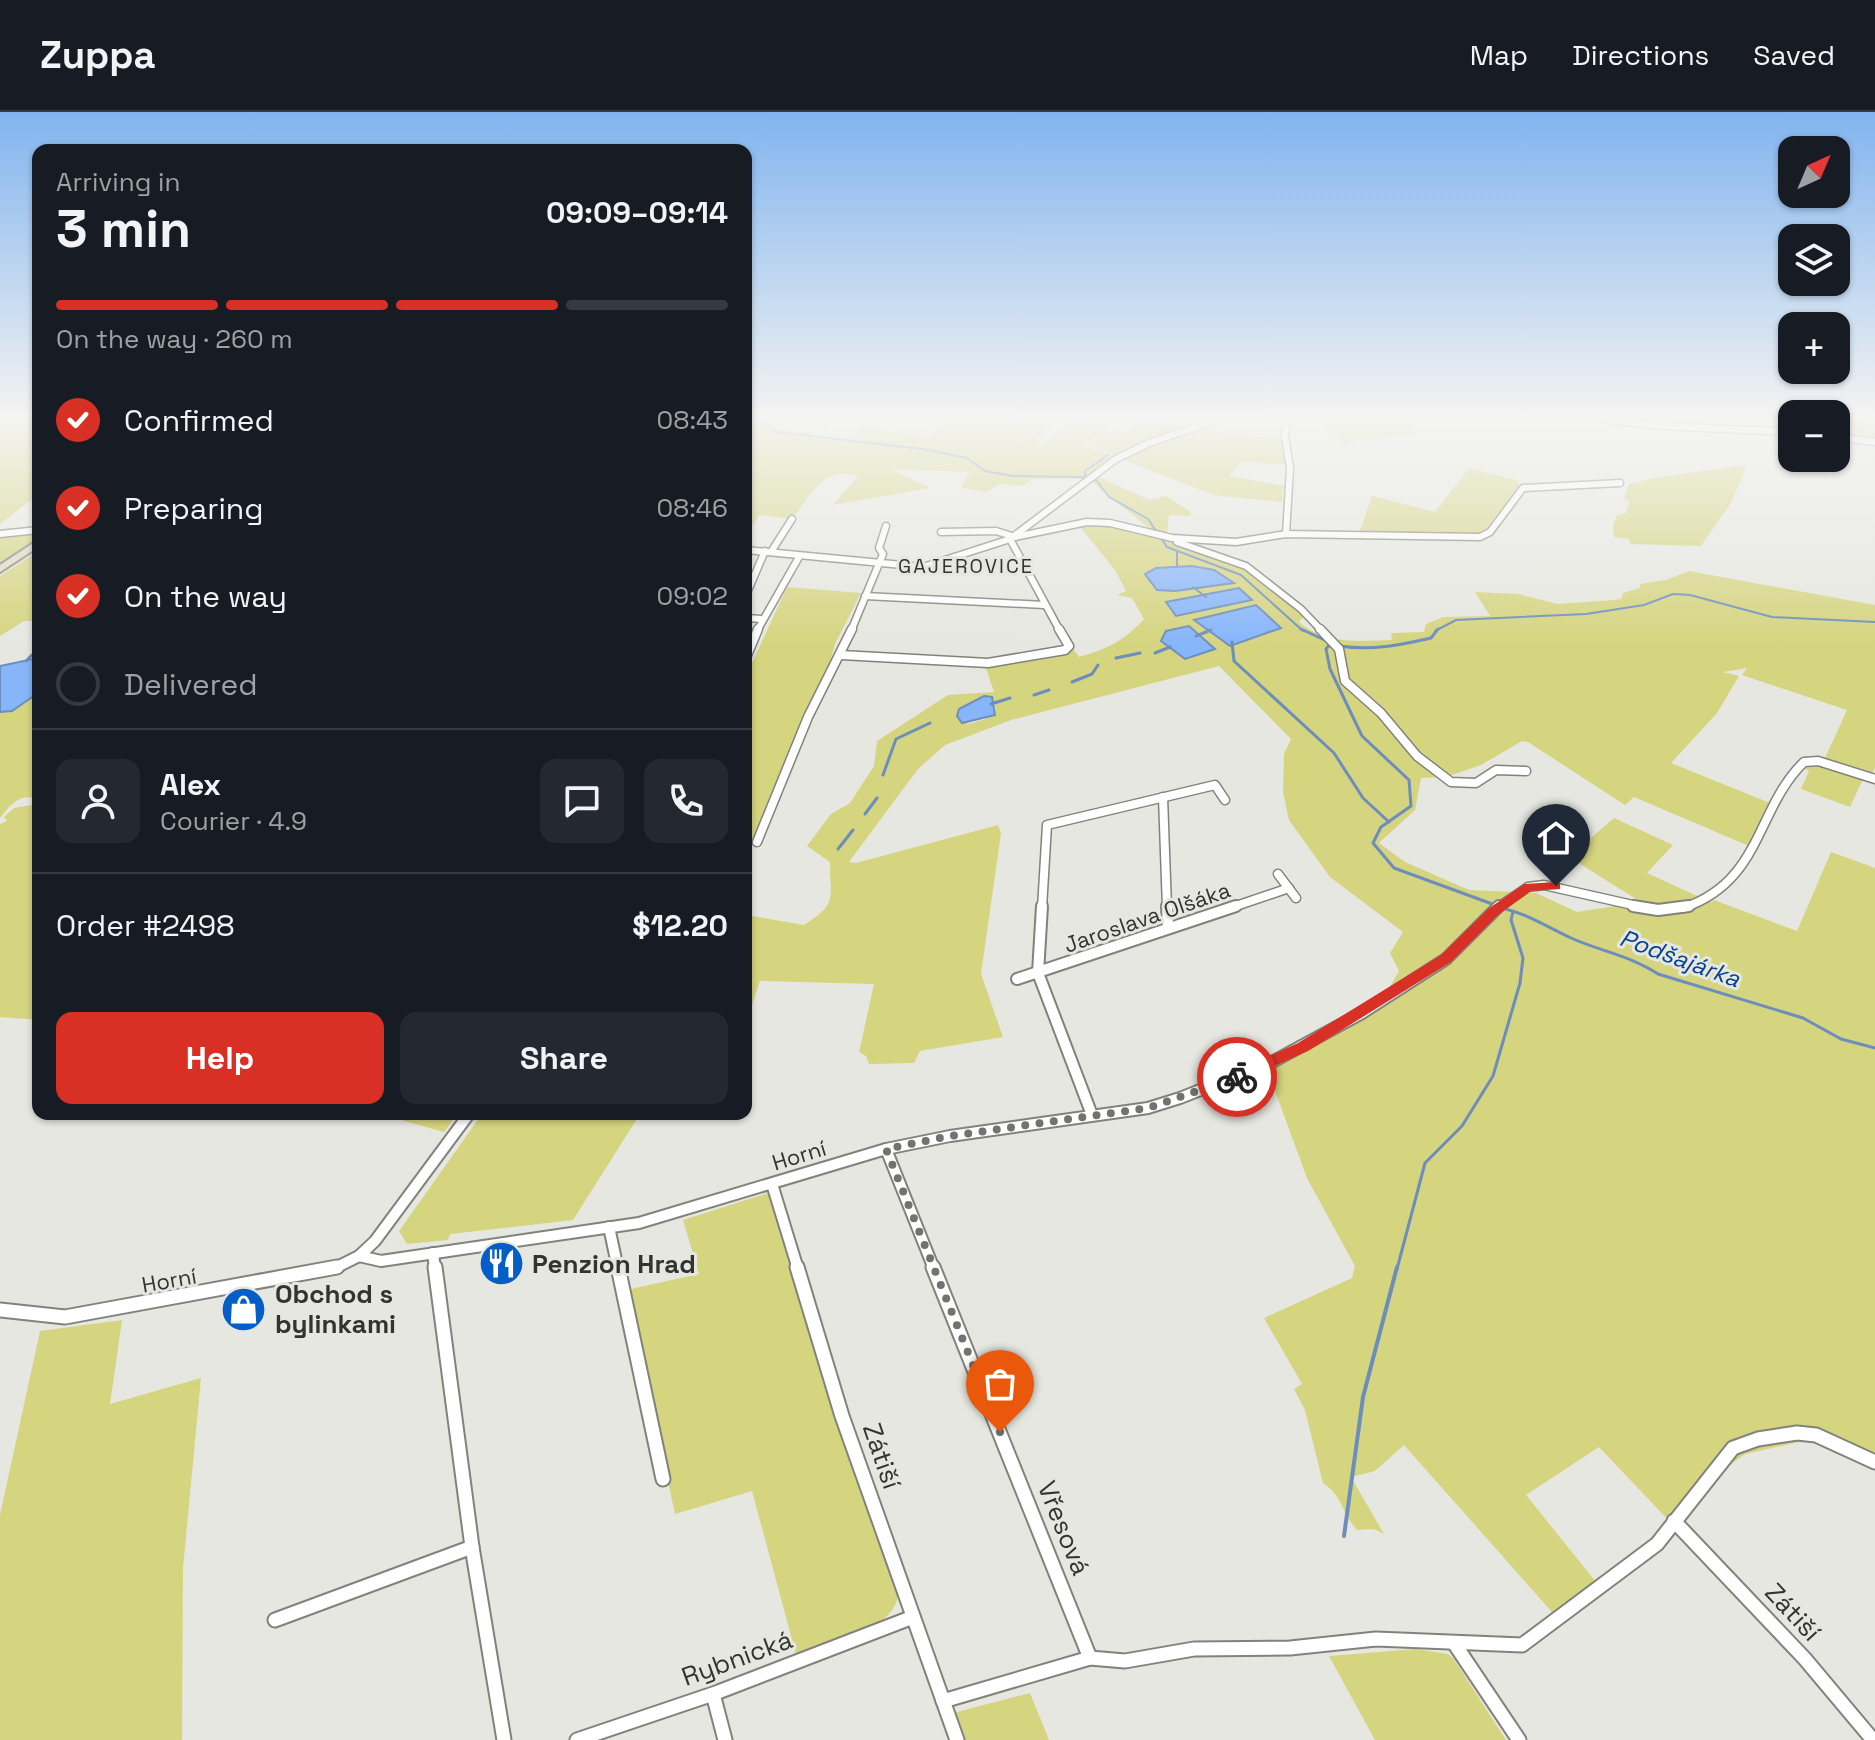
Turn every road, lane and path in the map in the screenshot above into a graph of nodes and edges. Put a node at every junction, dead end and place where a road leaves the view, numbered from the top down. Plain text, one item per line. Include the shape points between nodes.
1 (1069, 494) edge
2 (1288, 494) edge
3 (1519, 494) edge
4 (792, 519) dead end
5 (886, 526) dead end
6 (32, 531) edge
7 (941, 532) dead end
8 (0, 534) edge
9 (1286, 534) junction
10 (1012, 538) junction
11 (1172, 538) junction
12 (32, 547) edge
13 (752, 551) edge
14 (768, 552) junction
15 (799, 557) junction
16 (877, 564) junction
17 (0, 569) edge
18 (752, 583) edge
19 (865, 596) junction
20 (1044, 605) junction
21 (752, 618) edge
22 (762, 619) junction
23 (752, 643) edge
24 (841, 655) junction
25 (1526, 771) dead end
26 (1875, 779) edge
27 (1163, 797) junction
28 (1225, 800) dead end
29 (757, 842) dead end
30 (1278, 874) dead end
31 (1289, 888) junction
32 (1296, 898) dead end
33 (1168, 928) junction
34 (1038, 973) junction
35 (1017, 979) dead end
36 (1092, 1115) junction
37 (465, 1120) edge
38 (886, 1149) junction
39 (772, 1184) junction
40 (609, 1227) junction
41 (433, 1253) junction
42 (359, 1256) junction
43 (0, 1310) edge
44 (1875, 1462) edge
45 (663, 1479) dead end
46 (1674, 1521) junction
47 (472, 1547) junction
48 (913, 1617) junction
49 (275, 1620) dead end
50 (1454, 1643) junction
51 (1090, 1658) junction
52 (713, 1694) junction
53 (943, 1701) junction
54 (504, 1740) edge
55 (577, 1740) edge
56 (725, 1740) edge
57 (957, 1740) edge
58 (1519, 1740) edge
59 (1873, 1740) edge

1 - 10 street
2 - 9 street
3 - 9 street via 1490,532 1480,537
4 - 14 street
5 - 16 street
6 - 8 street
7 - 10 street via 996,531
9 - 11 street via 1236,542
10 - 11 street via 1087,522
10 - 16 street via 923,567
10 - 20 street
11 - 25 street via 1246,566 1301,609 1339,649 1345,681 1417,756 1451,782 1476,783 1496,770
12 - 17 main road
13 - 14 street
14 - 15 street
14 - 18 street
15 - 16 street
15 - 22 street
16 - 19 street
19 - 20 street
19 - 24 street
20 - 24 street via 1069,646 1065,650 988,663
21 - 22 street
22 - 23 street
24 - 29 street via 808,717
26 - 36 street, Horní via 1818,761 1804,762 1774,804 1755,847 1701,902 1674,908 1625,906 1556,886 1528,887 1493,912 1446,959 1303,1047 1180,1099
27 - 28 street via 1215,785
27 - 33 street
27 - 34 street via 1047,825
30 - 31 street
31 - 32 street
31 - 33 street, Jaroslava Olšáka
33 - 34 street, Jaroslava Olšáka
34 - 35 street, Jaroslava Olšáka
34 - 36 street
36 - 38 street, Horní
37 - 42 street
38 - 39 street, Horní
38 - 51 street, Vřesová
39 - 40 street, Horní
39 - 48 street, Zátiší via 842,1416
40 - 41 street, Horní
40 - 45 street
41 - 42 street, Horní via 381,1261
41 - 47 street
42 - 43 street, Horní via 334,1269 292,1279 93,1313 65,1317
44 - 46 street via 1816,1435 1758,1439 1733,1448 1720,1460
46 - 50 street via 1657,1544 1522,1645
46 - 59 street, Zátiší via 1805,1659
47 - 49 street
47 - 54 street
48 - 52 street, Rybnická
48 - 53 street, Zátiší
50 - 51 street via 1376,1639 1290,1648 1194,1649 1125,1661
50 - 58 street
51 - 53 street
52 - 55 street, Rybnická
52 - 56 street
53 - 57 street, Zátiší

